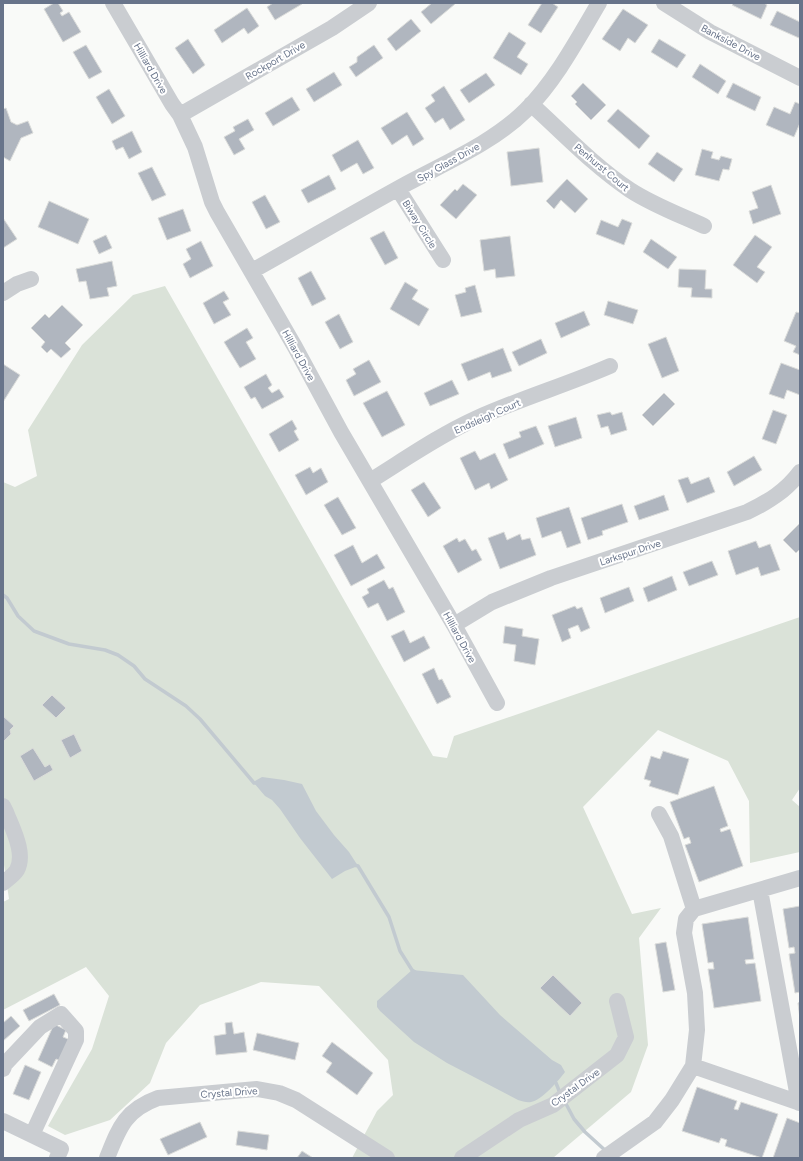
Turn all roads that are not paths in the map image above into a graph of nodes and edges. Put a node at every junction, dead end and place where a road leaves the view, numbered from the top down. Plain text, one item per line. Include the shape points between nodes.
1 (113, 3) edge
2 (369, 3) edge
3 (599, 3) edge
4 (664, 3) edge
5 (800, 78) edge
6 (531, 104) junction
7 (180, 115) junction
8 (398, 189) junction
9 (704, 226) dead end
10 (443, 260) dead end
11 (252, 271) junction
12 (31, 279) dead end
13 (3, 293) edge
14 (610, 366) dead end
15 (800, 472) edge
16 (370, 481) junction
17 (454, 625) junction
18 (497, 703) dead end
19 (3, 806) edge
20 (659, 814) dead end
21 (800, 878) edge
22 (3, 883) edge
23 (760, 890) junction
24 (694, 909) junction
25 (617, 1001) dead end
26 (693, 1066) junction
27 (3, 1069) edge
28 (799, 1103) edge
29 (3, 1121) edge
30 (32, 1135) junction
31 (57, 1158) edge
32 (107, 1158) edge
33 (387, 1158) edge
34 (462, 1158) edge
35 (604, 1158) edge

1 - 7 street, Hilliard Drive
2 - 7 street, Rockport Drive via 332,28
3 - 6 street, Spy Glass Drive via 551,81
4 - 5 street, Bankside Drive via 710,32
6 - 8 street, Spy Glass Drive via 509,125 490,138
6 - 9 street, Penhurst Court via 599,166 631,191
7 - 11 street, Hilliard Drive via 195,147 212,202
8 - 10 street, Biway Circle
8 - 11 street, Spy Glass Drive
11 - 16 street, Hilliard Drive
12 - 13 street
14 - 16 street, Endsleigh Court via 506,405 474,420
15 - 17 street, Larkspur Drive via 774,498 747,512 551,578 492,602
16 - 17 street, Hilliard Drive
17 - 18 street, Hilliard Drive
19 - 22 street via 20,852 17,871
20 - 24 street via 671,836
21 - 23 street
23 - 24 street
23 - 28 street
24 - 26 street via 686,919 684,933 695,993 697,1030
25 - 34 street, Crystal Drive via 626,1037 617,1055 553,1105 519,1120
26 - 28 street
26 - 35 street via 655,1122
27 - 30 street via 40,1027 61,1014 76,1031 76,1040
29 - 30 street
30 - 31 street via 61,1149
32 - 33 street, Crystal Drive via 122,1125 137,1109 151,1101 158,1098 257,1089 279,1093 296,1100

